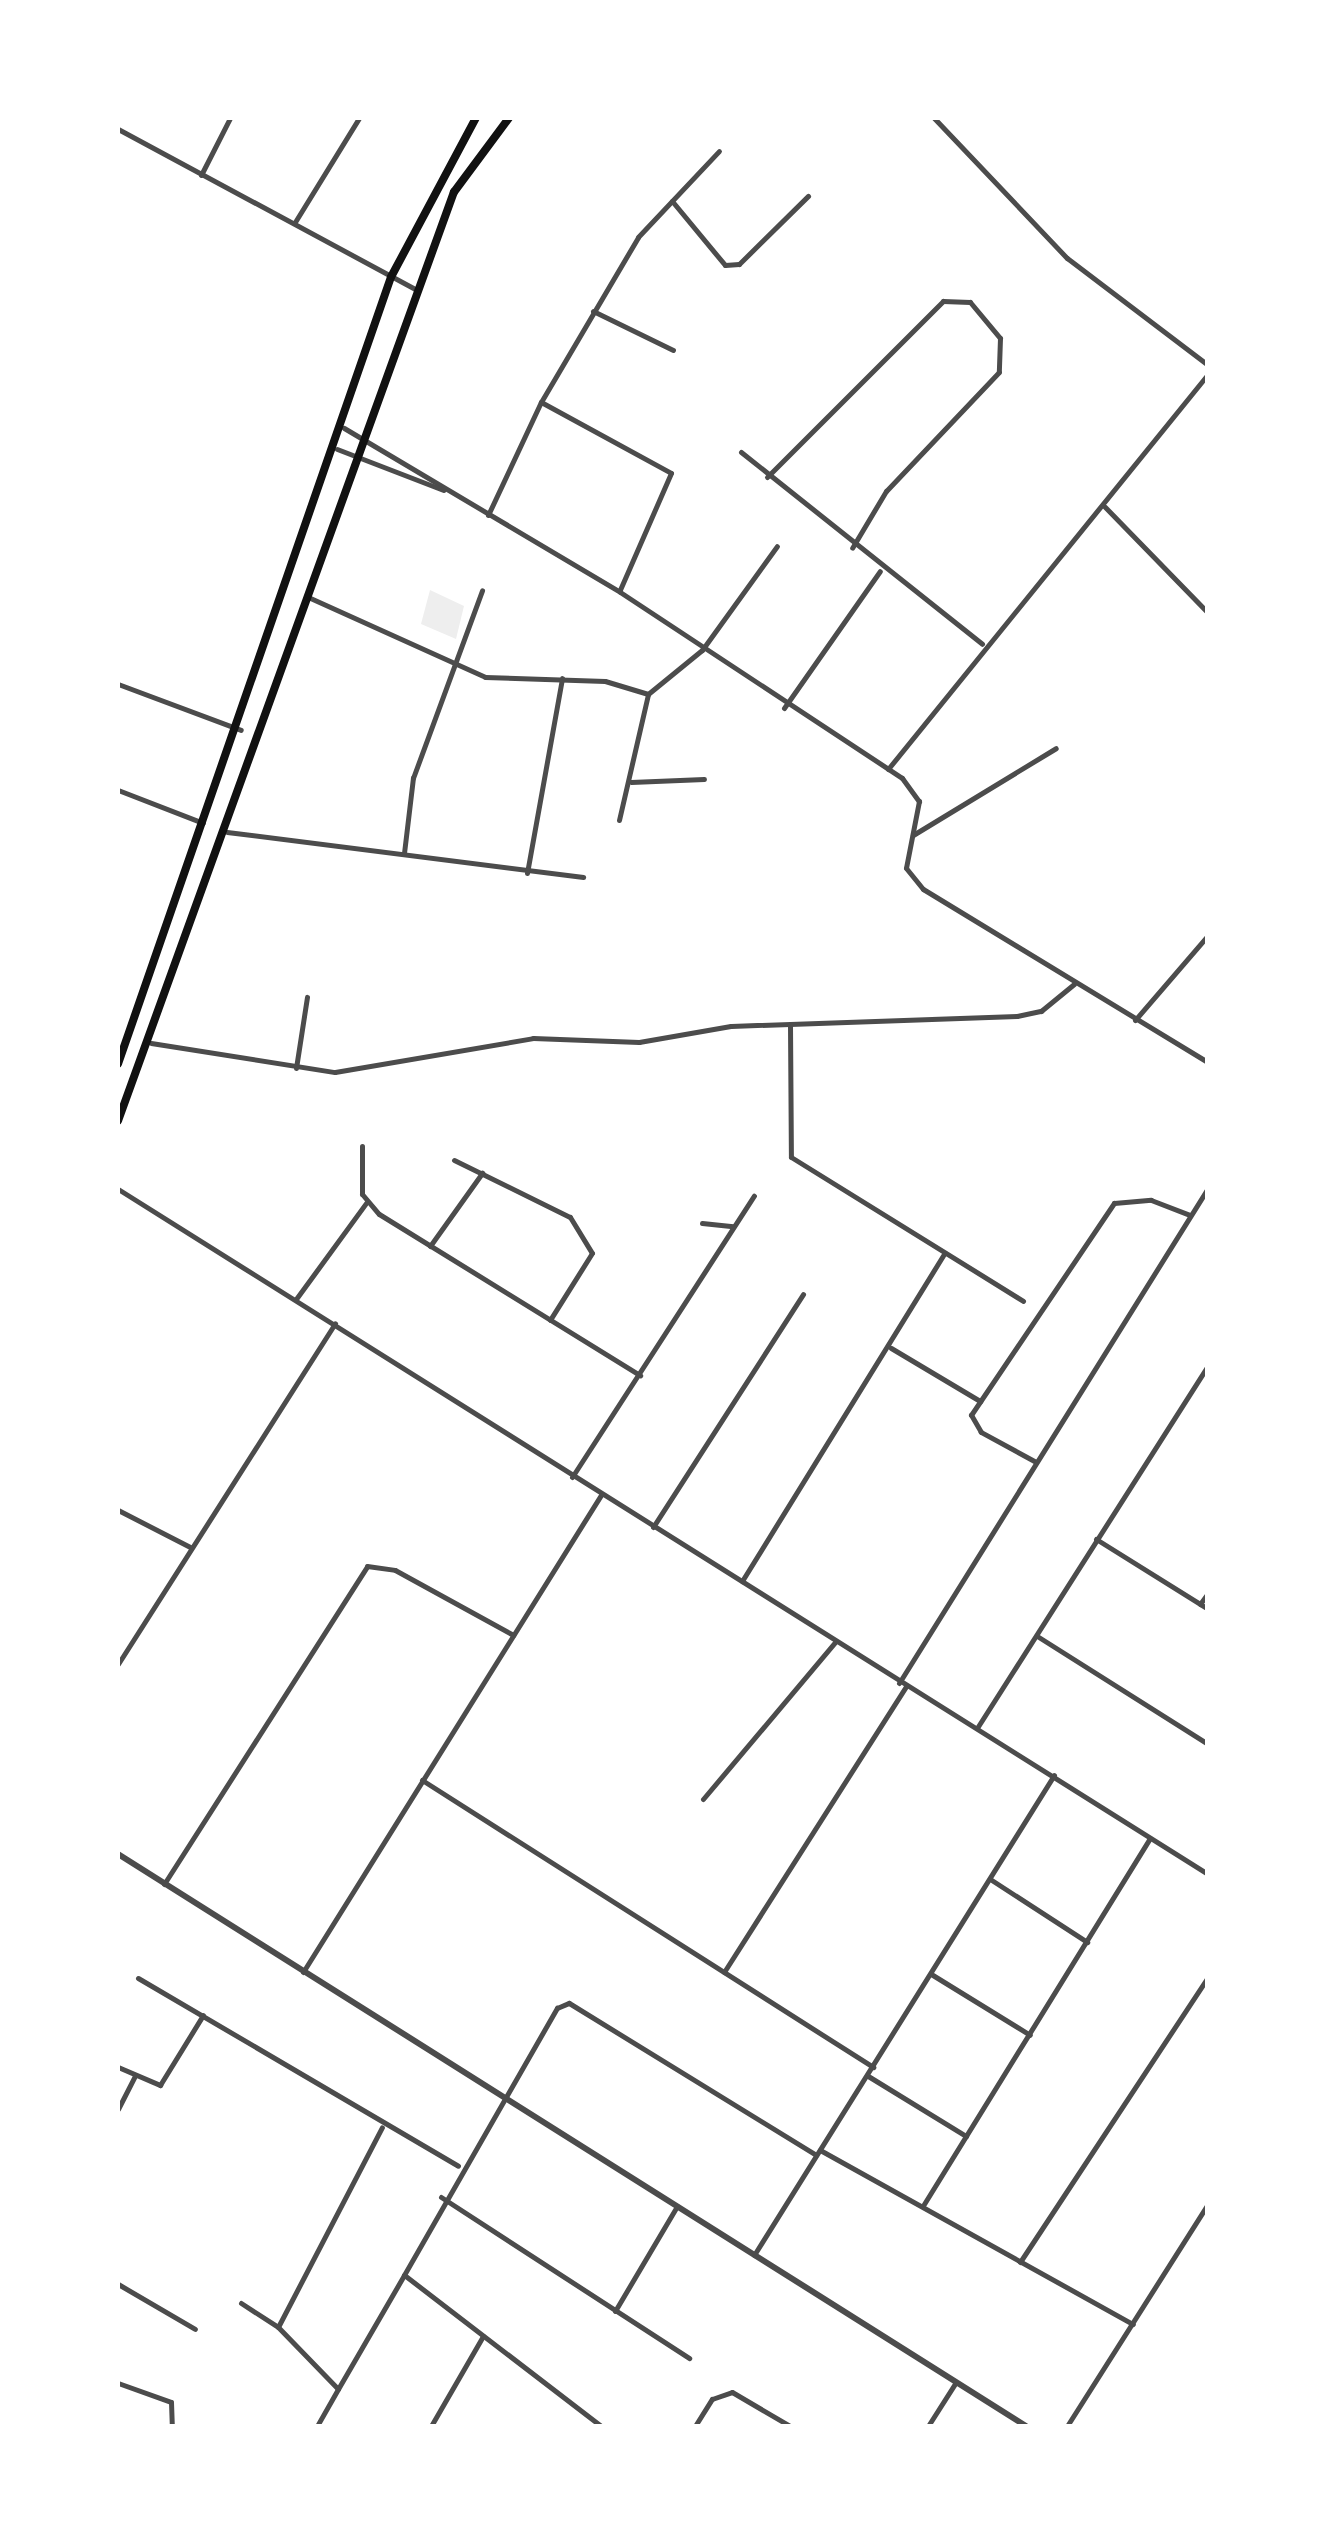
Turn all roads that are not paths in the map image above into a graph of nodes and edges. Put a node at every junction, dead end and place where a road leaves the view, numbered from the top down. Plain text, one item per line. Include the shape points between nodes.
1 (230, 118) edge
2 (359, 118) edge
3 (476, 118) edge
4 (509, 118) edge
5 (934, 118) edge
6 (118, 129) edge
7 (719, 151) dead end
8 (201, 175) junction
9 (808, 196) dead end
10 (672, 202) junction
11 (294, 222) junction
12 (392, 277) junction
13 (418, 290) junction
14 (593, 311) junction
15 (673, 350) dead end
16 (1208, 364) edge
17 (1208, 374) edge
18 (541, 402) junction
19 (344, 428) junction
20 (364, 436) junction
21 (337, 449) junction
22 (741, 452) dead end
23 (356, 458) junction
24 (768, 476) junction
25 (443, 490) junction
26 (1104, 506) junction
27 (488, 514) junction
28 (777, 546) dead end
29 (852, 548) junction
30 (880, 571) junction
31 (482, 590) dead end
32 (620, 592) junction
33 (306, 596) junction
34 (1208, 613) edge
35 (982, 644) junction
36 (702, 650) junction
37 (452, 665) junction
38 (562, 678) junction
39 (118, 684) edge
40 (648, 694) junction
41 (784, 708) junction
42 (241, 730) junction
43 (1056, 748) dead end
44 (888, 769) junction
45 (704, 779) dead end
46 (630, 782) junction
47 (118, 790) edge
48 (619, 820) dead end
49 (205, 824) junction
50 (228, 832) junction
51 (910, 837) junction
52 (404, 853) junction
53 (527, 873) junction
54 (583, 877) dead end
55 (1208, 934) edge
56 (1074, 984) junction
57 (307, 997) dead end
58 (1135, 1020) junction
59 (790, 1024) junction
60 (118, 1034) edge
61 (129, 1038) junction
62 (152, 1043) junction
63 (1208, 1062) edge
64 (118, 1064) edge
65 (296, 1068) junction
66 (118, 1121) edge
67 (362, 1146) dead end
68 (454, 1160) dead end
69 (482, 1174) junction
70 (1208, 1188) edge
71 (118, 1189) edge
72 (754, 1196) dead end
73 (366, 1203) junction
74 (1190, 1215) junction
75 (702, 1223) dead end
76 (734, 1226) junction
77 (430, 1246) junction
78 (944, 1254) junction
79 (803, 1294) dead end
80 (296, 1299) junction
81 (1024, 1301) dead end
82 (550, 1320) junction
83 (336, 1323) junction
84 (890, 1348) junction
85 (1208, 1365) edge
86 (640, 1375) junction
87 (980, 1401) junction
88 (1036, 1462) junction
89 (572, 1477) junction
90 (601, 1495) junction
91 (118, 1510) edge
92 (653, 1527) junction
93 (1096, 1539) junction
94 (190, 1547) junction
95 (742, 1581) junction
96 (1208, 1593) edge
97 (1200, 1604) junction
98 (1208, 1609) edge
99 (512, 1636) junction
100 (1036, 1636) junction
101 (836, 1642) junction
102 (118, 1664) edge
103 (902, 1684) junction
104 (977, 1728) junction
105 (1208, 1744) edge
106 (1054, 1775) junction
107 (422, 1780) junction
108 (704, 1799) dead end
109 (1150, 1838) junction
110 (118, 1854) edge
111 (1208, 1874) edge
112 (990, 1879) junction
113 (164, 1884) junction
114 (1087, 1942) junction
115 (303, 1972) junction
116 (724, 1972) junction
117 (931, 1974) junction
118 (1208, 1977) edge
119 (138, 1978) dead end
120 (204, 2015) junction
121 (1030, 2035) junction
122 (118, 2067) edge
123 (873, 2068) junction
124 (135, 2076) junction
125 (868, 2076) junction
126 (502, 2099) junction
127 (118, 2109) edge
128 (382, 2127) junction
129 (966, 2136) junction
130 (818, 2153) junction
131 (458, 2166) junction
132 (441, 2197) junction
133 (924, 2204) junction
134 (1208, 2204) edge
135 (678, 2206) junction
136 (754, 2255) junction
137 (1020, 2262) junction
138 (404, 2275) junction
139 (118, 2284) edge
140 (242, 2303) dead end
141 (615, 2311) junction
142 (1133, 2324) junction
143 (278, 2327) junction
144 (195, 2330) dead end
145 (483, 2336) junction
146 (689, 2358) dead end
147 (118, 2382) edge
148 (956, 2382) junction
149 (338, 2390) junction
150 (172, 2426) edge
151 (318, 2426) edge
152 (431, 2426) edge
153 (601, 2426) edge
154 (695, 2426) edge
155 (790, 2426) edge
156 (928, 2426) edge
157 (1026, 2426) edge
158 (1067, 2426) edge

1 - 8 street
2 - 11 street
3 - 12 main road
4 - 13 main road via 454,192
5 - 16 street via 1067,258
6 - 8 street
7 - 10 street
8 - 11 street
9 - 10 street via 739,264 725,265
10 - 14 street
11 - 12 street
12 - 13 street
12 - 19 main road
13 - 20 main road
14 - 15 street
14 - 18 street
17 - 26 street
18 - 27 street
18 - 32 street via 671,473
19 - 20 street
19 - 21 main road
20 - 23 main road
20 - 25 street
21 - 23 street
21 - 42 main road
22 - 24 street
23 - 25 street
23 - 33 main road
24 - 29 street
24 - 29 street via 943,301 970,302 1000,338 999,372 886,491
25 - 27 street
26 - 34 street
26 - 35 street
27 - 32 street
28 - 36 street
29 - 30 street
30 - 35 street
30 - 41 street
31 - 37 street
32 - 36 street
33 - 37 street
33 - 50 main road
35 - 44 street
36 - 40 street
36 - 41 street
37 - 38 street via 484,677
37 - 52 street via 412,778
38 - 40 street
38 - 53 street
39 - 42 street
40 - 46 street
41 - 44 street
42 - 49 main road
43 - 51 street
44 - 51 street via 919,801
45 - 46 street
46 - 48 street
47 - 49 street
49 - 61 main road
50 - 52 street
50 - 62 main road
51 - 56 street via 906,868 923,888
52 - 53 street
53 - 54 street
55 - 58 street
56 - 58 street
56 - 59 street via 1041,1011 1017,1016
57 - 65 street
58 - 63 street
59 - 65 street via 639,1042 534,1038 419,1063
59 - 78 street via 790,1157
60 - 61 street
61 - 64 main road
62 - 65 street
62 - 66 main road
67 - 73 street
68 - 69 street
69 - 77 street
69 - 82 street via 570,1217 592,1252
70 - 74 street
71 - 80 street
72 - 76 street
73 - 77 street
73 - 80 street
74 - 87 street via 1151,1200 1114,1203
74 - 88 street
75 - 76 street
76 - 86 street
77 - 82 street
78 - 81 street
78 - 84 street
79 - 92 street
80 - 83 street
82 - 86 street
83 - 89 street
83 - 94 street
84 - 87 street
84 - 95 street
85 - 93 street
86 - 89 street
87 - 88 street via 970,1421
88 - 103 street
89 - 90 street
90 - 92 street
90 - 99 street
91 - 94 street
92 - 95 street
93 - 97 street
93 - 100 street
94 - 102 street
95 - 101 street
96 - 97 street
97 - 98 street
99 - 107 street
99 - 113 street via 395,1570 367,1566
100 - 104 street
100 - 105 street
101 - 103 street
101 - 108 street
103 - 104 street
103 - 116 street
104 - 106 street
106 - 109 street
106 - 112 street
107 - 115 street
107 - 116 street
109 - 111 street
109 - 114 street
110 - 113 street
112 - 114 street
112 - 117 street
113 - 115 street
114 - 121 street
115 - 126 street
116 - 123 street
117 - 121 street
117 - 123 street
118 - 137 street
119 - 120 street
120 - 124 street via 160,2085
120 - 128 street
121 - 129 street
122 - 124 street
123 - 125 street
124 - 127 street
125 - 129 street
125 - 130 street
126 - 130 street via 557,2008 569,2003
126 - 131 street
126 - 135 street
128 - 131 street
128 - 143 street
129 - 133 street
130 - 133 street
130 - 136 street
131 - 132 street
132 - 138 street
132 - 141 street
133 - 137 street
134 - 142 street
135 - 136 street
135 - 141 street
136 - 148 street
137 - 142 street
138 - 145 street
138 - 149 street
139 - 144 street
140 - 143 street
141 - 146 street
142 - 158 street
143 - 149 street
145 - 152 street
145 - 153 street
147 - 150 street via 171,2402
148 - 156 street
148 - 157 street
149 - 151 street
154 - 155 street via 712,2399 732,2392

